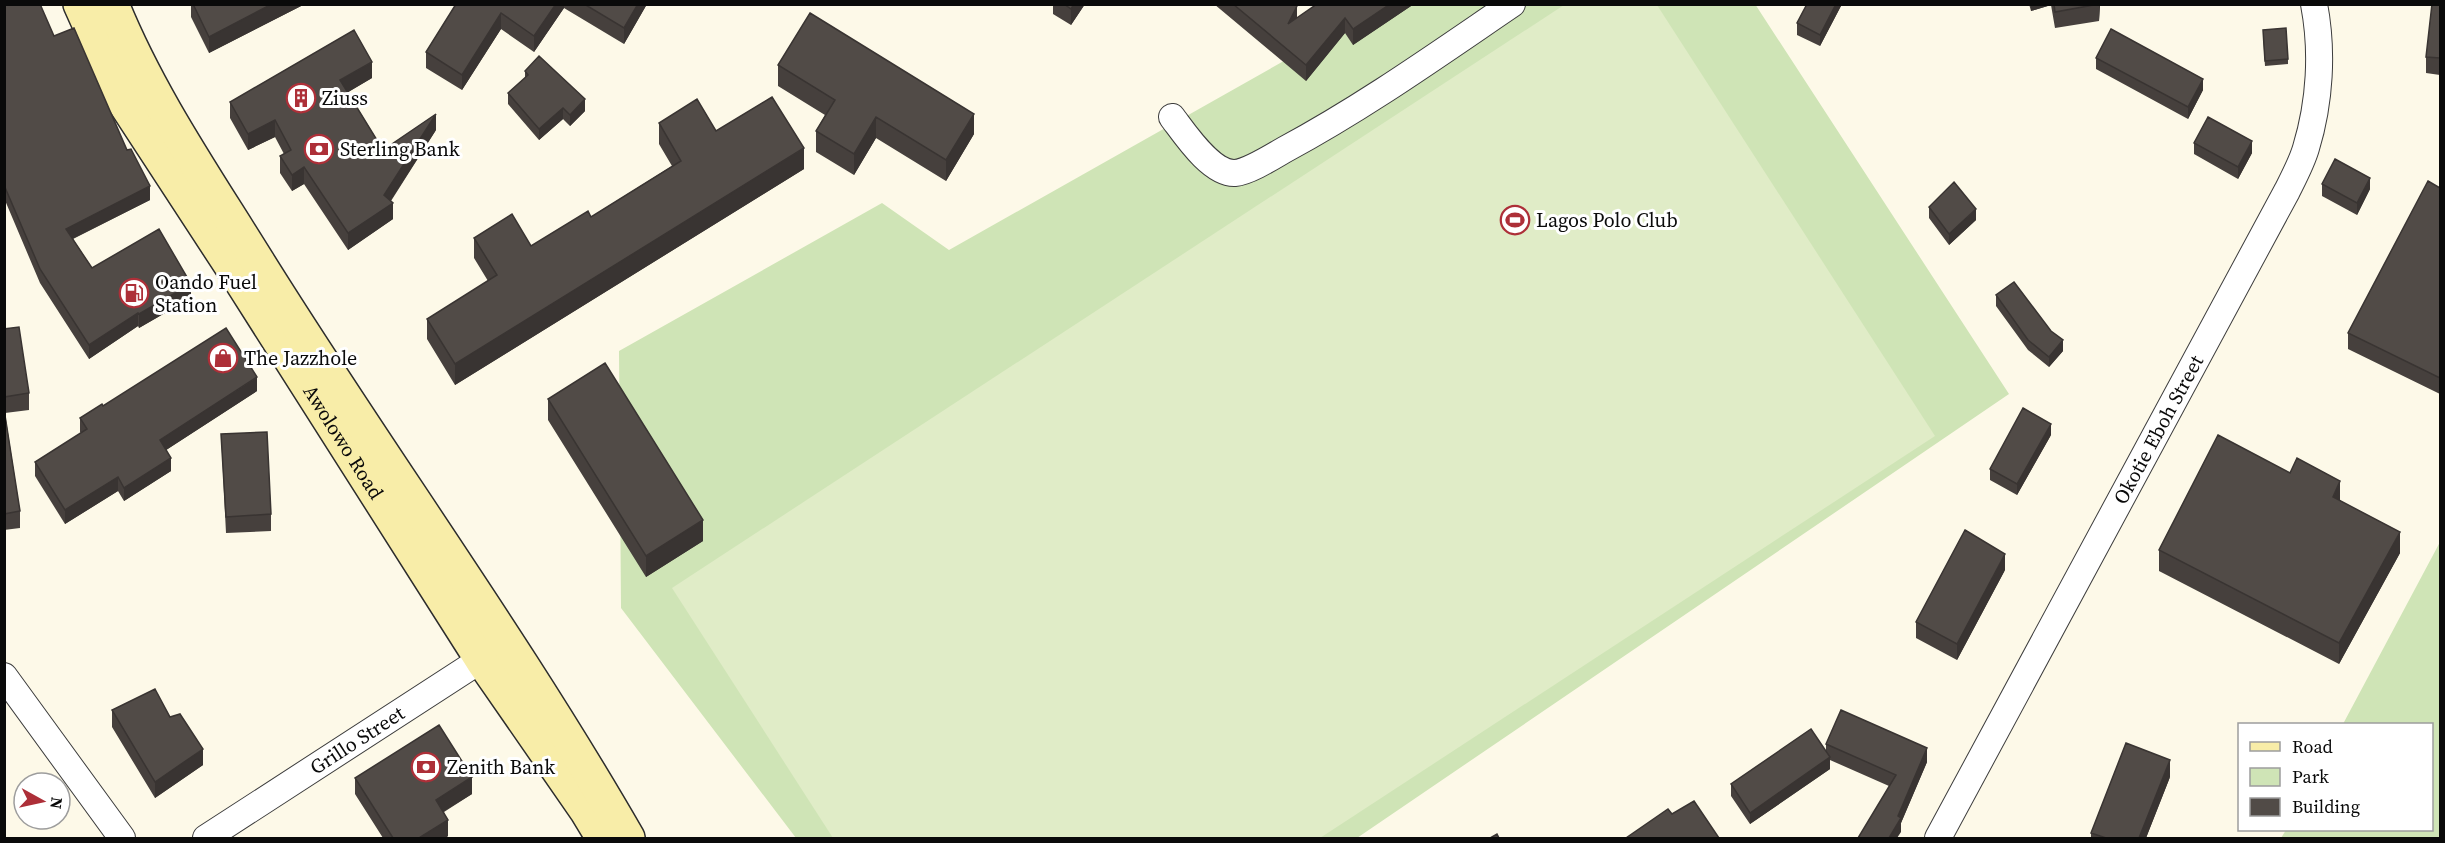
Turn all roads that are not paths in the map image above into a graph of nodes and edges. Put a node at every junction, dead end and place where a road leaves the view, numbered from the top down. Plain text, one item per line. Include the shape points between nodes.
1 (80, 4) edge
2 (112, 4) edge
3 (1512, 4) edge
4 (2314, 4) edge
5 (1172, 117) dead end
6 (508, 640) junction
7 (482, 660) junction
8 (4, 676) edge
9 (122, 838) edge
10 (206, 838) edge
11 (603, 838) edge
12 (628, 838) edge
13 (1938, 838) edge

1 - 7 main road, Awolowo Road via 124,102
2 - 6 main road, Awolowo Road via 156,98 294,320
3 - 5 street via 1348,114 1235,173 1218,170
4 - 13 street, Okotie Eboh Street via 2319,55 2316,103 2306,149 2287,191
6 - 7 street, Grillo Street
6 - 12 main road, Awolowo Road
7 - 10 street, Grillo Street
7 - 11 main road, Awolowo Road
8 - 9 street

